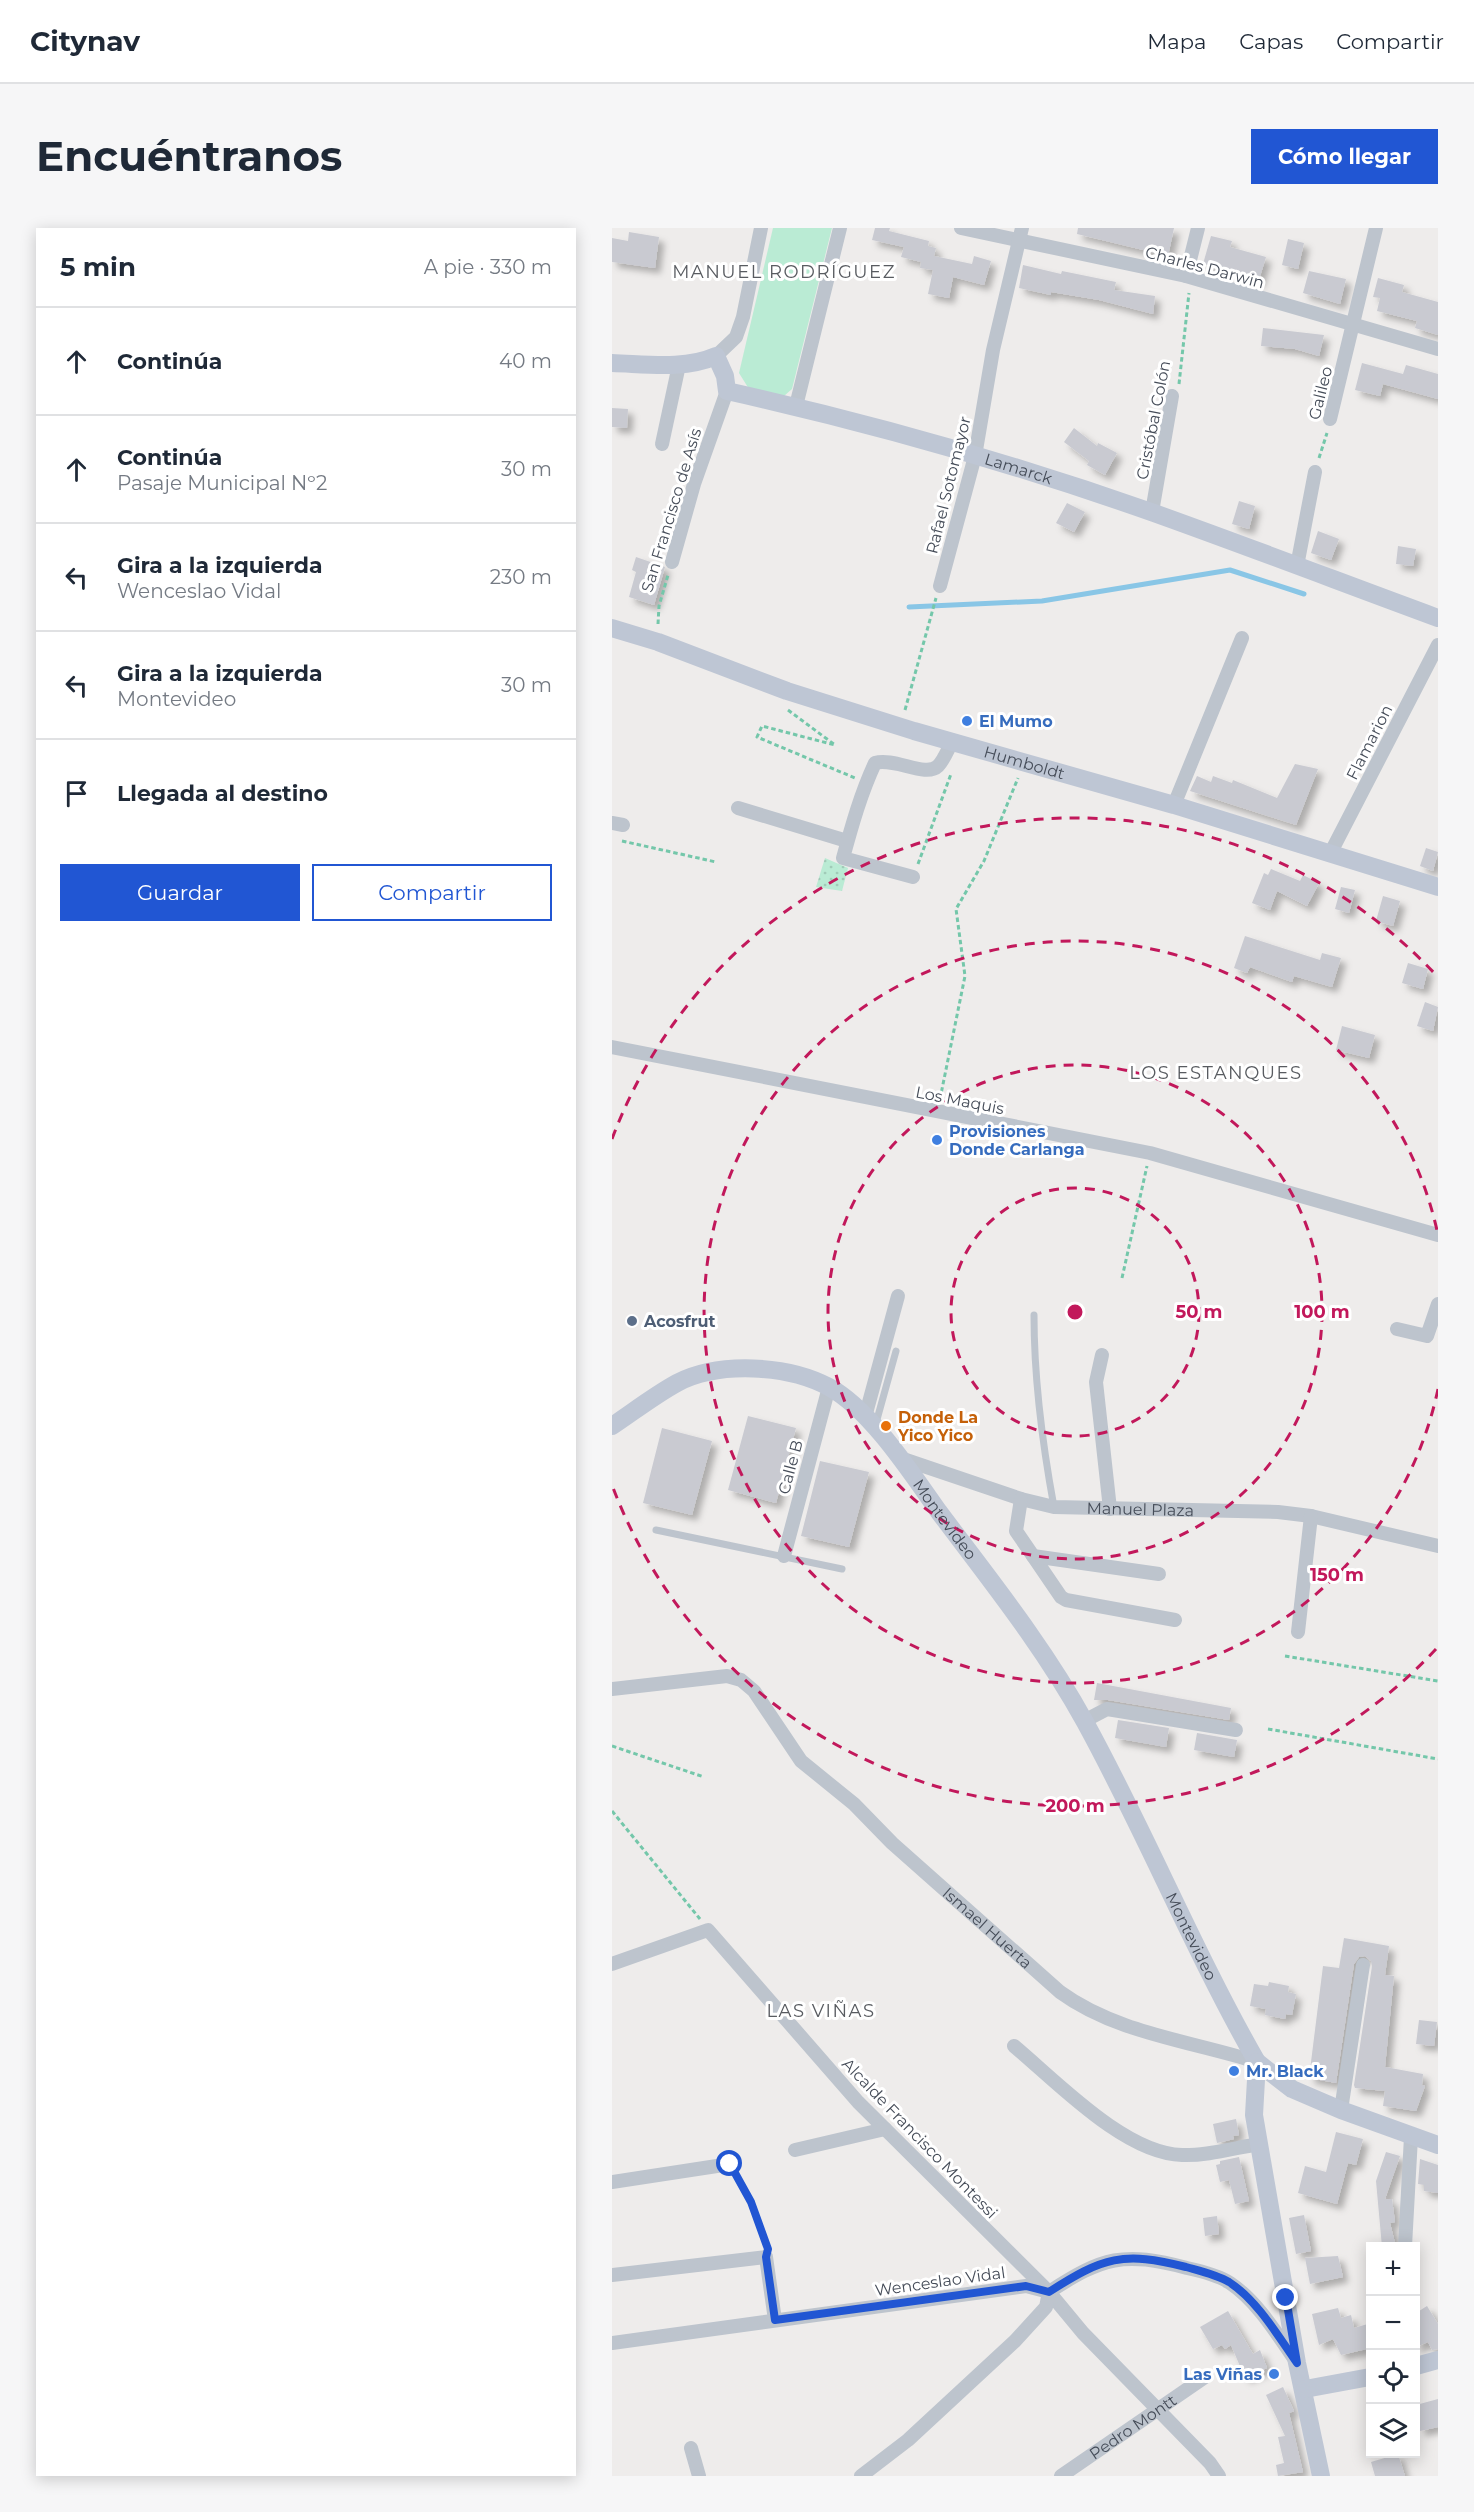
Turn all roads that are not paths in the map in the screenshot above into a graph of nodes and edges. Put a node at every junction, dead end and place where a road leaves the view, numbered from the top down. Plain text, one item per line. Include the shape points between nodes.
1 (761, 228) edge
2 (840, 228) edge
3 (962, 228) edge
4 (1022, 228) edge
5 (1198, 228) edge
6 (1376, 228) edge
7 (1019, 242) junction
8 (1186, 276) junction
9 (1353, 326) junction
10 (1438, 349) edge
11 (716, 356) junction
12 (612, 363) edge
13 (679, 364) junction
14 (727, 391) junction
15 (1172, 396) road end
16 (796, 406) junction
17 (1330, 420) road end
18 (662, 444) dead end
19 (975, 456) junction
20 (1315, 472) road end
21 (1152, 512) junction
22 (672, 562) road end
23 (1297, 566) junction
24 (940, 586) road end
25 (1438, 618) edge
26 (612, 628) edge
27 (1242, 638) dead end
28 (1438, 645) edge
29 (952, 742) junction
30 (1174, 805) junction
31 (738, 808) dead end
32 (847, 841) junction
33 (1330, 854) junction
34 (912, 877) road end
35 (1438, 887) edge
36 (612, 1047) edge
37 (1438, 1235) edge
38 (898, 1296) dead end
39 (1438, 1305) edge
40 (1034, 1315) dead end
41 (1397, 1329) dead end
42 (896, 1351) dead end
43 (1102, 1355) dead end
44 (829, 1387) junction
45 (870, 1423) junction
46 (612, 1426) edge
47 (900, 1458) junction
48 (1021, 1499) junction
49 (1054, 1507) junction
50 (1110, 1509) junction
51 (1311, 1516) junction
52 (656, 1530) dead end
53 (1438, 1546) edge
54 (784, 1556) junction
55 (1033, 1556) junction
56 (842, 1569) dead end
57 (1159, 1574) dead end
58 (1175, 1620) dead end
59 (1298, 1632) dead end
60 (612, 1689) edge
61 (1084, 1721) junction
62 (1236, 1730) dead end
63 (612, 1964) edge
64 (1363, 1965) dead end
65 (1014, 2046) dead end
66 (1257, 2062) junction
67 (1341, 2110) junction
68 (885, 2129) junction
69 (1411, 2137) junction
70 (1259, 2144) junction
71 (1438, 2145) edge
72 (795, 2150) dead end
73 (730, 2164) road end
74 (612, 2182) edge
75 (1406, 2242) edge
76 (612, 2275) edge
77 (1049, 2292) junction
78 (775, 2320) junction
79 (612, 2343) edge
80 (1438, 2360) edge
81 (1297, 2363) junction
82 (1420, 2365) edge
83 (1205, 2377) dead end
84 (1366, 2378) edge
85 (1305, 2389) junction
86 (1158, 2409) junction
87 (691, 2448) dead end
88 (699, 2476) edge
89 (861, 2476) edge
90 (1061, 2476) edge
91 (1219, 2476) edge
92 (1321, 2476) edge

1 - 11 street via 744,317 736,337
2 - 16 street
3 - 7 street, Charles Darwin
4 - 7 street, Rafael Sotomayor
5 - 8 street
6 - 9 street, Galileo
7 - 8 street, Charles Darwin
7 - 19 street, Rafael Sotomayor via 993,350
8 - 9 street, Charles Darwin
9 - 10 street, Charles Darwin
9 - 17 street, Galileo
11 - 13 main road via 700,363
11 - 14 main road
12 - 13 main road
13 - 18 street
14 - 16 main road, Lamarck
14 - 22 street, San Francisco de Asís
15 - 21 street, Cristóbal Colón
16 - 19 main road, Lamarck
19 - 21 main road, Lamarck
19 - 24 street, Rafael Sotomayor
20 - 23 street
21 - 23 main road, Lamarck
23 - 25 main road, Lamarck
26 - 29 main road, Humboldt via 787,691
27 - 30 street
28 - 33 street, Flamarion
29 - 30 main road, Humboldt
29 - 32 street via 937,767 927,771 885,759 875,763
30 - 33 main road, Humboldt
31 - 32 street
32 - 34 street via 843,858
33 - 35 main road, Humboldt
36 - 37 street, Los Maquis via 1150,1153
38 - 45 street
39 - 41 street via 1427,1336
40 - 49 lane via 1034,1368
42 - 45 lane
43 - 50 street via 1096,1382
44 - 45 main road, Manuel Plaza
44 - 46 main road, Manuel Plaza via 766,1370 708,1372 678,1383
44 - 54 street, Calle B
45 - 47 main road, Manuel Plaza
47 - 48 street, Manuel Plaza
47 - 61 main road, Montevideo via 1038,1646
48 - 49 street, Manuel Plaza
48 - 55 street via 1015,1527
49 - 50 street, Manuel Plaza
50 - 51 street, Manuel Plaza
51 - 53 street, Manuel Plaza
51 - 59 street
52 - 54 lane
54 - 56 lane
55 - 57 street
55 - 58 street via 1066,1600
60 - 66 street, Ismael Huerta via 727,1676 741,1680 754,1691 801,1761 854,1803 892,1843 1068,1998 1085,2010 1126,2026
61 - 62 street via 1107,1709
61 - 66 main road, Montevideo
63 - 68 street, Alcalde Francisco Montessi via 708,1930
64 - 67 street
65 - 70 street via 1114,2131 1147,2146 1179,2155
66 - 67 main road, Ismael Huerta via 1293,2089
66 - 70 main road via 1254,2115
67 - 69 main road, Ismael Huerta
68 - 72 street
68 - 77 street, Alcalde Francisco Montessi
69 - 71 main road, Ismael Huerta
69 - 75 street
70 - 81 main road
73 - 74 street
76 - 78 street via 766,2257
77 - 78 street, Wenceslao Vidal via 1026,2286
77 - 81 street via 1085,2269 1126,2257 1202,2272 1229,2282 1247,2299
77 - 86 street, Alcalde Francisco Montessi via 1083,2333
77 - 89 street via 1046,2307 1007,2349 908,2440
78 - 79 street, Wenceslao Vidal
80 - 82 main road
81 - 85 main road
83 - 86 street, Pedro Montt
84 - 85 main road
85 - 92 main road
86 - 90 street, Pedro Montt
86 - 91 street, Alcalde Francisco Montessi
87 - 88 street

